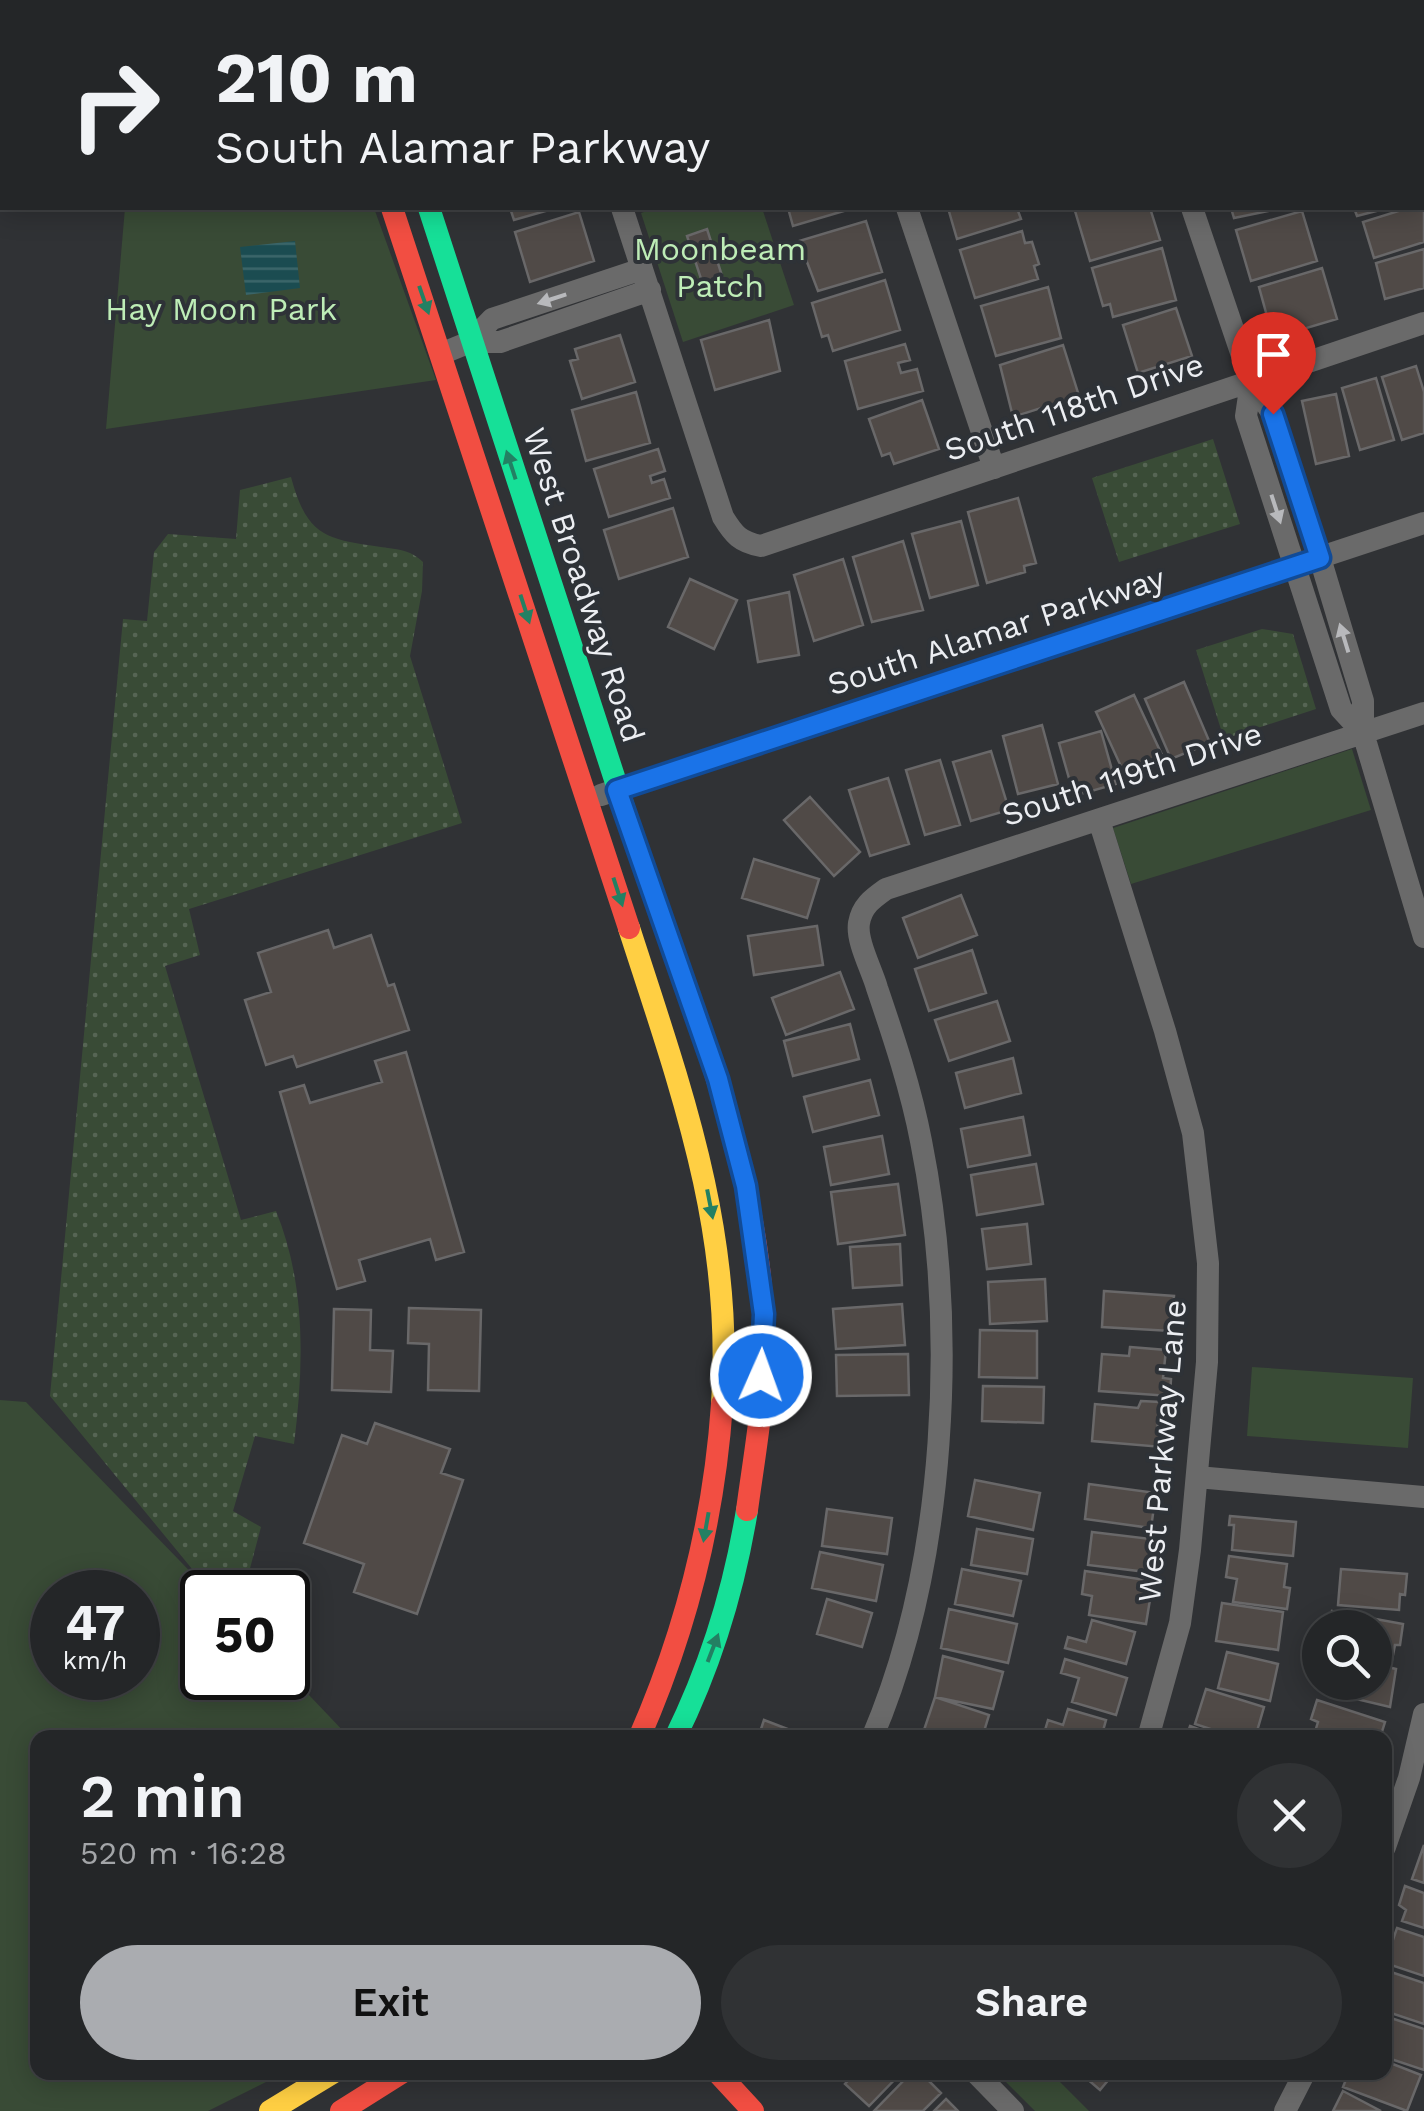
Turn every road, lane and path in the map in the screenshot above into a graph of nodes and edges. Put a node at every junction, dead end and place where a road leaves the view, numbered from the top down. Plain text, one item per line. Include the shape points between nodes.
1 (393, 210) edge
2 (430, 210) edge
3 (623, 210) edge
4 (909, 210) edge
5 (1193, 210) edge
6 (646, 280) junction
7 (1424, 323) edge
8 (470, 342) junction
9 (443, 353) junction
10 (1251, 382) junction
11 (994, 468) junction
12 (1424, 523) edge
13 (1320, 558) junction
14 (1294, 566) junction
15 (1424, 713) edge
16 (1364, 732) junction
17 (617, 790) junction
18 (588, 800) junction
19 (1099, 820) junction
20 (1424, 938) edge
21 (1197, 1476) junction
22 (1424, 1498) edge
23 (1424, 1714) edge
24 (643, 1730) edge
25 (679, 1730) edge
26 (875, 1730) edge
27 (1150, 1730) edge
28 (1392, 1827) edge
29 (321, 2080) edge
30 (390, 2080) edge
31 (725, 2080) edge
32 (983, 2080) edge
33 (1300, 2080) edge
34 (270, 2111) edge
35 (341, 2111) edge
36 (754, 2111) edge
37 (1013, 2111) edge
38 (1285, 2111) edge

1 -> 9 main road, West Broadway Road
2 - 8 main road, West Broadway Road
3 - 6 street
4 - 11 street
5 - 10 street
6 - 8 street via 500,342
6 - 11 street, South 118th Drive via 724,517 744,542 761,546
7 - 10 street, South 118th Drive
8 - 9 street
17 -> 8 main road, West Broadway Road
9 -> 18 main road, West Broadway Road
10 - 11 street, South 118th Drive
10 - 13 street via 1273,414
10 -> 14 street via 1246,416
12 - 13 street, South Alamar Parkway
13 - 14 street, South Alamar Parkway
16 -> 13 street via 1363,701
14 - 16 street via 1341,709
14 - 17 street, South Alamar Parkway
15 - 16 street, South 119th Drive
16 - 19 street, South 119th Drive
16 - 20 street
17 - 18 street, South Alamar Parkway
25 -> 17 main road, West Broadway Road via 726,1614 746,1524 764,1314 746,1186 718,1079
18 -> 24 main road, West Broadway Road via 680,1085 720,1255 718,1461 698,1567 661,1693
19 - 21 street, West Parkway Lane via 1193,1133 1208,1263
19 - 26 street, South 119th Drive via 886,889 864,905 858,927 921,1140 937,1243 943,1364 918,1592
21 - 22 street
21 - 27 street, West Parkway Lane via 1180,1623
23 - 28 street
29 - 34 main road
30 - 35 main road
31 - 36 main road
32 - 37 street
33 - 38 street

